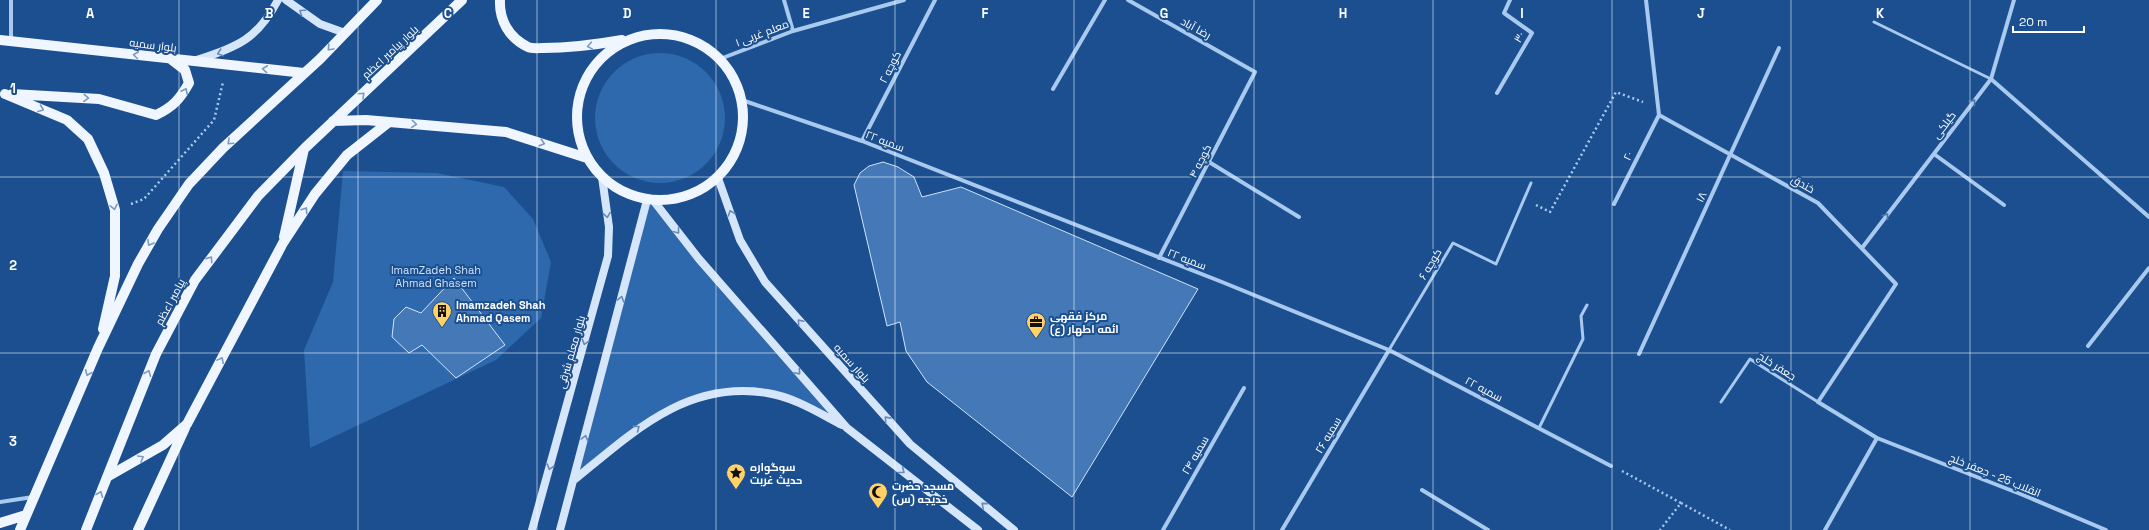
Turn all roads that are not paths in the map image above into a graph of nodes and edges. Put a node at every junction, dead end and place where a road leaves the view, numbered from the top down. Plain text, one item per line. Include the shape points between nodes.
1 (11, 0) edge
2 (278, 0) edge
3 (286, 0) edge
4 (377, 0) edge
5 (462, 0) edge
6 (500, 0) edge
7 (784, 0) edge
8 (904, 0) edge
9 (935, 0) edge
10 (1105, 0) edge
11 (1128, 0) edge
12 (1510, 0) edge
13 (1646, 0) edge
14 (2014, 0) edge
15 (1874, 22) dead end
16 (793, 31) junction
17 (345, 33) junction
18 (628, 39) junction
19 (0, 40) edge
20 (11, 40) junction
21 (1779, 48) dead end
22 (720, 59) junction
23 (172, 60) junction
24 (194, 62) junction
25 (1255, 72) joint
26 (304, 73) junction
27 (1991, 79) junction
28 (1053, 89) dead end
29 (1497, 93) dead end
30 (2, 94) edge
31 (742, 100) junction
32 (1659, 115) junction
33 (333, 121) junction
34 (389, 122) junction
35 (862, 141) junction
36 (305, 148) junction
37 (1731, 154) junction
38 (1934, 154) junction
39 (587, 158) junction
40 (1209, 162) junction
41 (602, 177) junction
42 (718, 178) junction
43 (1531, 183) dead end
44 (650, 200) junction
45 (1614, 204) dead end
46 (2004, 205) dead end
47 (2149, 217) edge
48 (1299, 218) dead end
49 (283, 243) junction
50 (1862, 248) junction
51 (1159, 258) junction
52 (2149, 268) edge
53 (1586, 305) dead end
54 (2088, 346) dead end
55 (98, 348) junction
56 (1389, 350) junction
57 (1639, 354) dead end
58 (1244, 388) dead end
59 (1721, 402) dead end
60 (1818, 402) junction
61 (187, 424) junction
62 (847, 428) junction
63 (1539, 428) junction
64 (1877, 438) junction
65 (1611, 466) road end
66 (107, 478) junction
67 (574, 480) junction
68 (1422, 490) dead end
69 (35, 497) junction
70 (0, 502) edge
71 (26, 515) junction
72 (0, 522) edge
73 (20, 530) edge
74 (86, 530) edge
75 (138, 530) edge
76 (532, 530) edge
77 (560, 530) edge
78 (978, 530) edge
79 (1014, 530) edge
80 (1163, 530) edge
81 (1282, 530) edge
82 (1488, 530) edge
83 (1825, 530) edge
84 (2106, 530) edge

1 - 20 street
2 -> 24 main road via 269,17 252,36 228,50
17 -> 3 main road via 320,24
4 - 17 main road
33 -> 5 main road, بلوار پیامبر اعظم
18 -> 6 main road via 574,48 529,47 510,34 499,13
7 - 16 street
8 - 16 street, معلم غربی ۱
9 - 35 street, کوچه ۲
10 - 28 street
11 - 25 street, رضا آباد
12 - 29 street, ۳۰ via 1504,13 1532,33
13 - 32 street
14 - 27 street, گیلکی
15 - 27 lane
16 - 22 street, معلم غربی ۱
17 -> 26 main road
18 - 22 main road via 652,34 677,35 701,44
18 - 39 main road via 608,51 592,69 581,90 576,113 578,136
19 - 20 main road, بلوار سمیه
23 -> 20 main road, بلوار سمیه
21 - 37 street, ۱۸
22 - 31 main road via 734,78
23 - 24 main road, بلوار سمیه
30 -> 23 main road via 99,99 156,115 172,107 182,97 189,83 185,70
26 -> 24 main road, بلوار سمیه
25 - 40 street, کوچه ۴
26 -> 55 main road via 188,184 141,258
38 -> 27 street, گیلکی
27 - 47 street
30 -> 55 main road via 67,120 88,139 104,173 115,210 115,276
31 - 35 street, سمیه ۲۲
31 - 42 main road via 743,128 735,155
32 - 37 street, خندق
32 - 45 street, ۲۰
33 - 34 main road
33 - 36 main road, پیامبر اعظم
34 -> 39 main road via 506,132
49 -> 34 main road via 315,194 347,155
35 - 51 street, سمیه ۲۲
36 - 49 main road
66 -> 36 main road, پیامبر اعظم via 156,354 195,280 258,196
37 - 50 street, خندق via 1818,203
37 - 57 street, ۱۸
38 - 46 street
50 -> 38 street, گیلکی
39 - 41 main road
40 - 48 street
40 - 51 street, کوچه ۴
41 - 44 main road via 622,192
41 -> 76 main road, بلوار معلم شرقی via 609,226 608,256
42 - 44 main road via 697,192 673,200
79 -> 42 main road, بلوار سمیه via 910,444 765,282 740,240
43 - 56 lane, کوچه ۶ via 1496,264 1453,243
44 -> 62 main road
67 -> 44 main road
61 -> 49 main road
50 - 60 street, خندق via 1896,284
51 - 56 street, سمیه ۲۲
52 - 54 street
53 - 63 lane via 1581,316 1583,339
55 -> 69 main road
56 - 63 street, سمیه ۲۲
56 - 81 street, سمیه ۲۶
58 - 80 street, سمیه ۲۴
59 - 60 lane, جعفر خلج via 1750,359
60 - 64 street, انقلاب 25 - جعفر خلج
66 -> 61 main road via 163,445
61 - 75 main road
67 -> 62 main road via 640,426 669,409 699,397 731,392 767,393 801,404
62 -> 78 main road
63 - 65 street, سمیه ۲۲
64 - 83 street
64 - 84 street, انقلاب 25 - جعفر خلج
74 -> 66 main road, پیامبر اعظم
67 - 77 main road
68 - 82 street
69 - 70 street
69 - 71 main road
71 - 72 main road
71 - 73 main road

